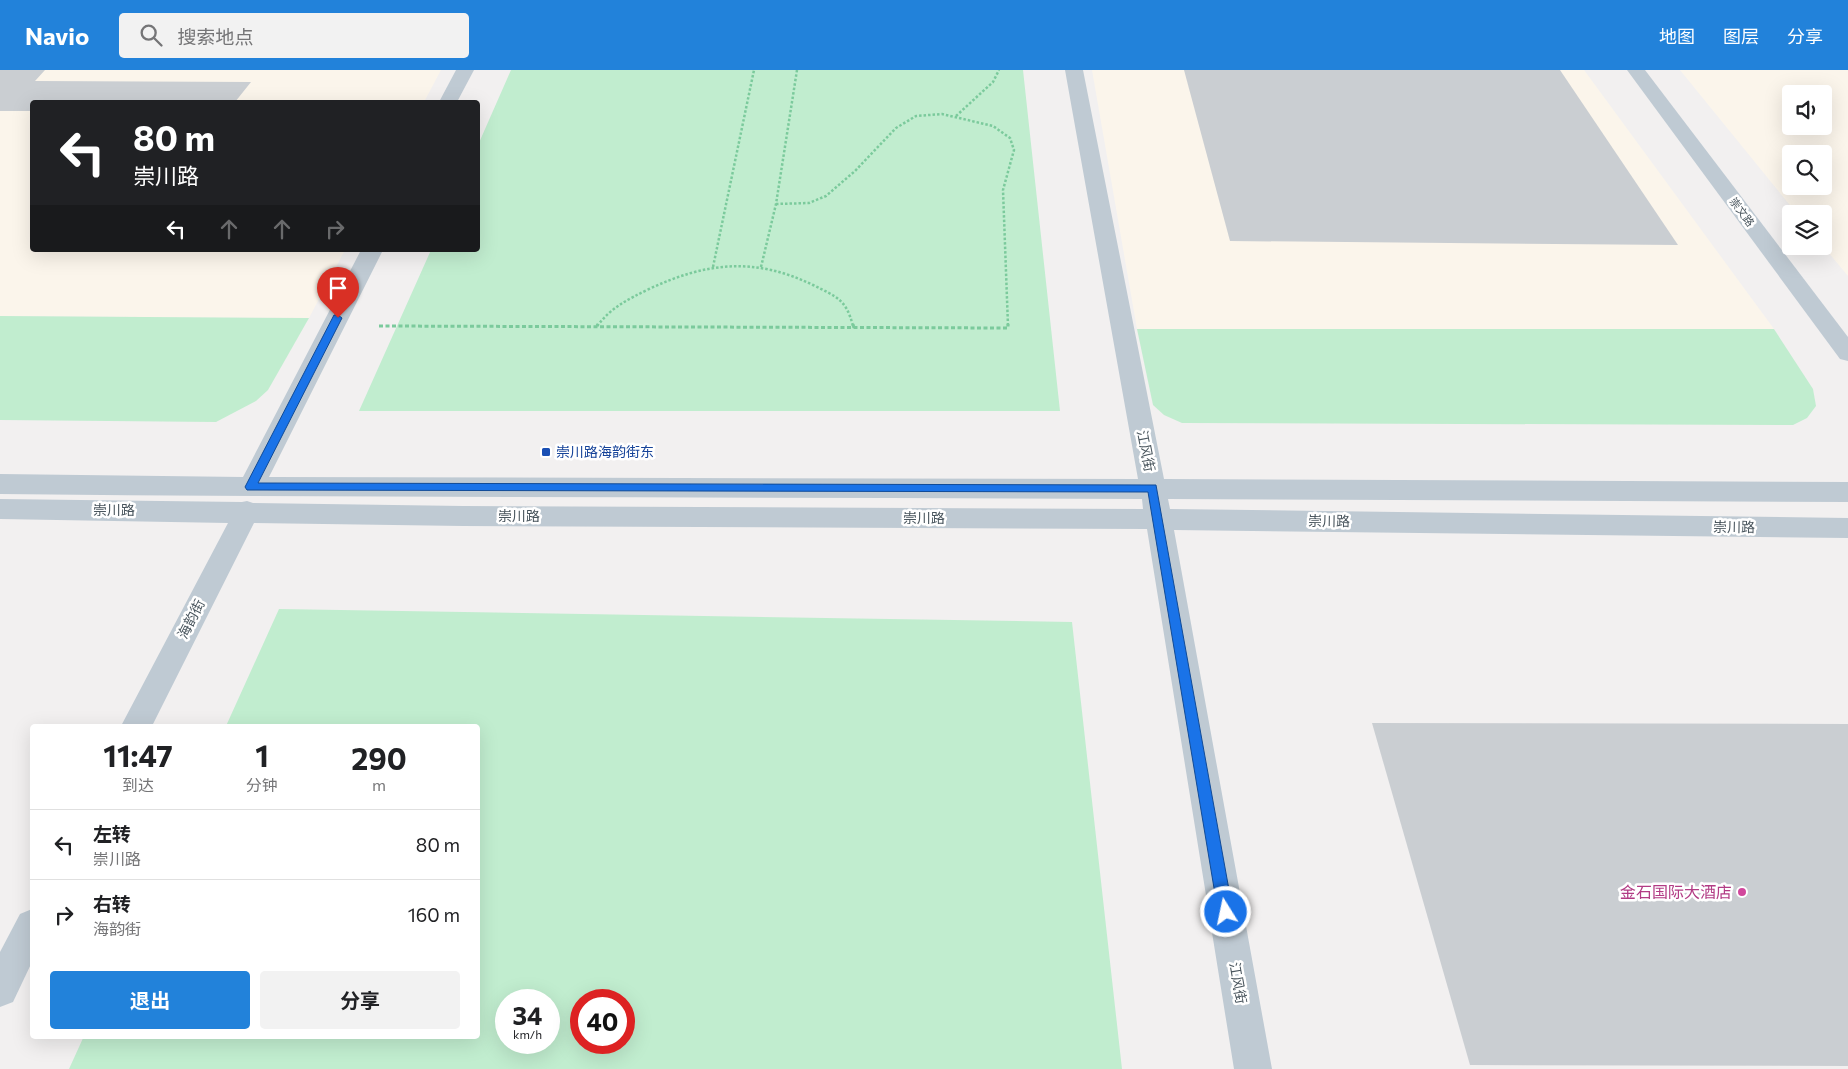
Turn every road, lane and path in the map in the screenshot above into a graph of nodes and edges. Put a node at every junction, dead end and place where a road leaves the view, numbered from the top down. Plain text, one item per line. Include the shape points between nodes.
1 (465, 70) edge
2 (754, 70) edge
3 (797, 70) edge
4 (1000, 70) edge
5 (1074, 70) edge
6 (1636, 70) edge
7 (449, 100) edge
8 (956, 116) junction
9 (776, 204) junction
10 (371, 252) edge
11 (713, 267) junction
12 (761, 268) junction
13 (379, 326) dead end
14 (596, 327) junction
15 (854, 328) junction
16 (1848, 353) edge
17 (0, 484) edge
18 (1153, 488) junction
19 (1848, 492) edge
20 (249, 499) junction
21 (0, 510) edge
22 (1157, 519) junction
23 (1848, 528) edge
24 (137, 724) edge
25 (30, 930) edge
26 (0, 989) edge
27 (1253, 1069) edge

1 - 7 main road
2 - 11 path
3 - 9 path
4 - 8 path via 993,82
5 - 18 main road, 江风街
6 - 16 main road, 崇文路
8 - 9 path via 916,116 896,128 826,196 809,203
8 - 15 path via 993,126 1010,138 1014,150 1003,190 1008,328
9 - 12 path
10 - 20 main road, 海韵街
11 - 12 path
11 - 14 path via 677,276 630,298 609,311
12 - 15 path via 790,274 837,297 849,309
13 - 14 path
14 - 15 path
17 - 20 main road, 崇川路
18 - 19 main road, 崇川路
18 - 20 main road, 崇川路
18 - 22 main road, 江风街
20 - 21 main road, 崇川路
20 - 22 main road, 崇川路 via 463,516
20 - 24 main road, 海韵街
22 - 23 main road, 崇川路
22 - 27 main road, 江风街
25 - 26 main road

